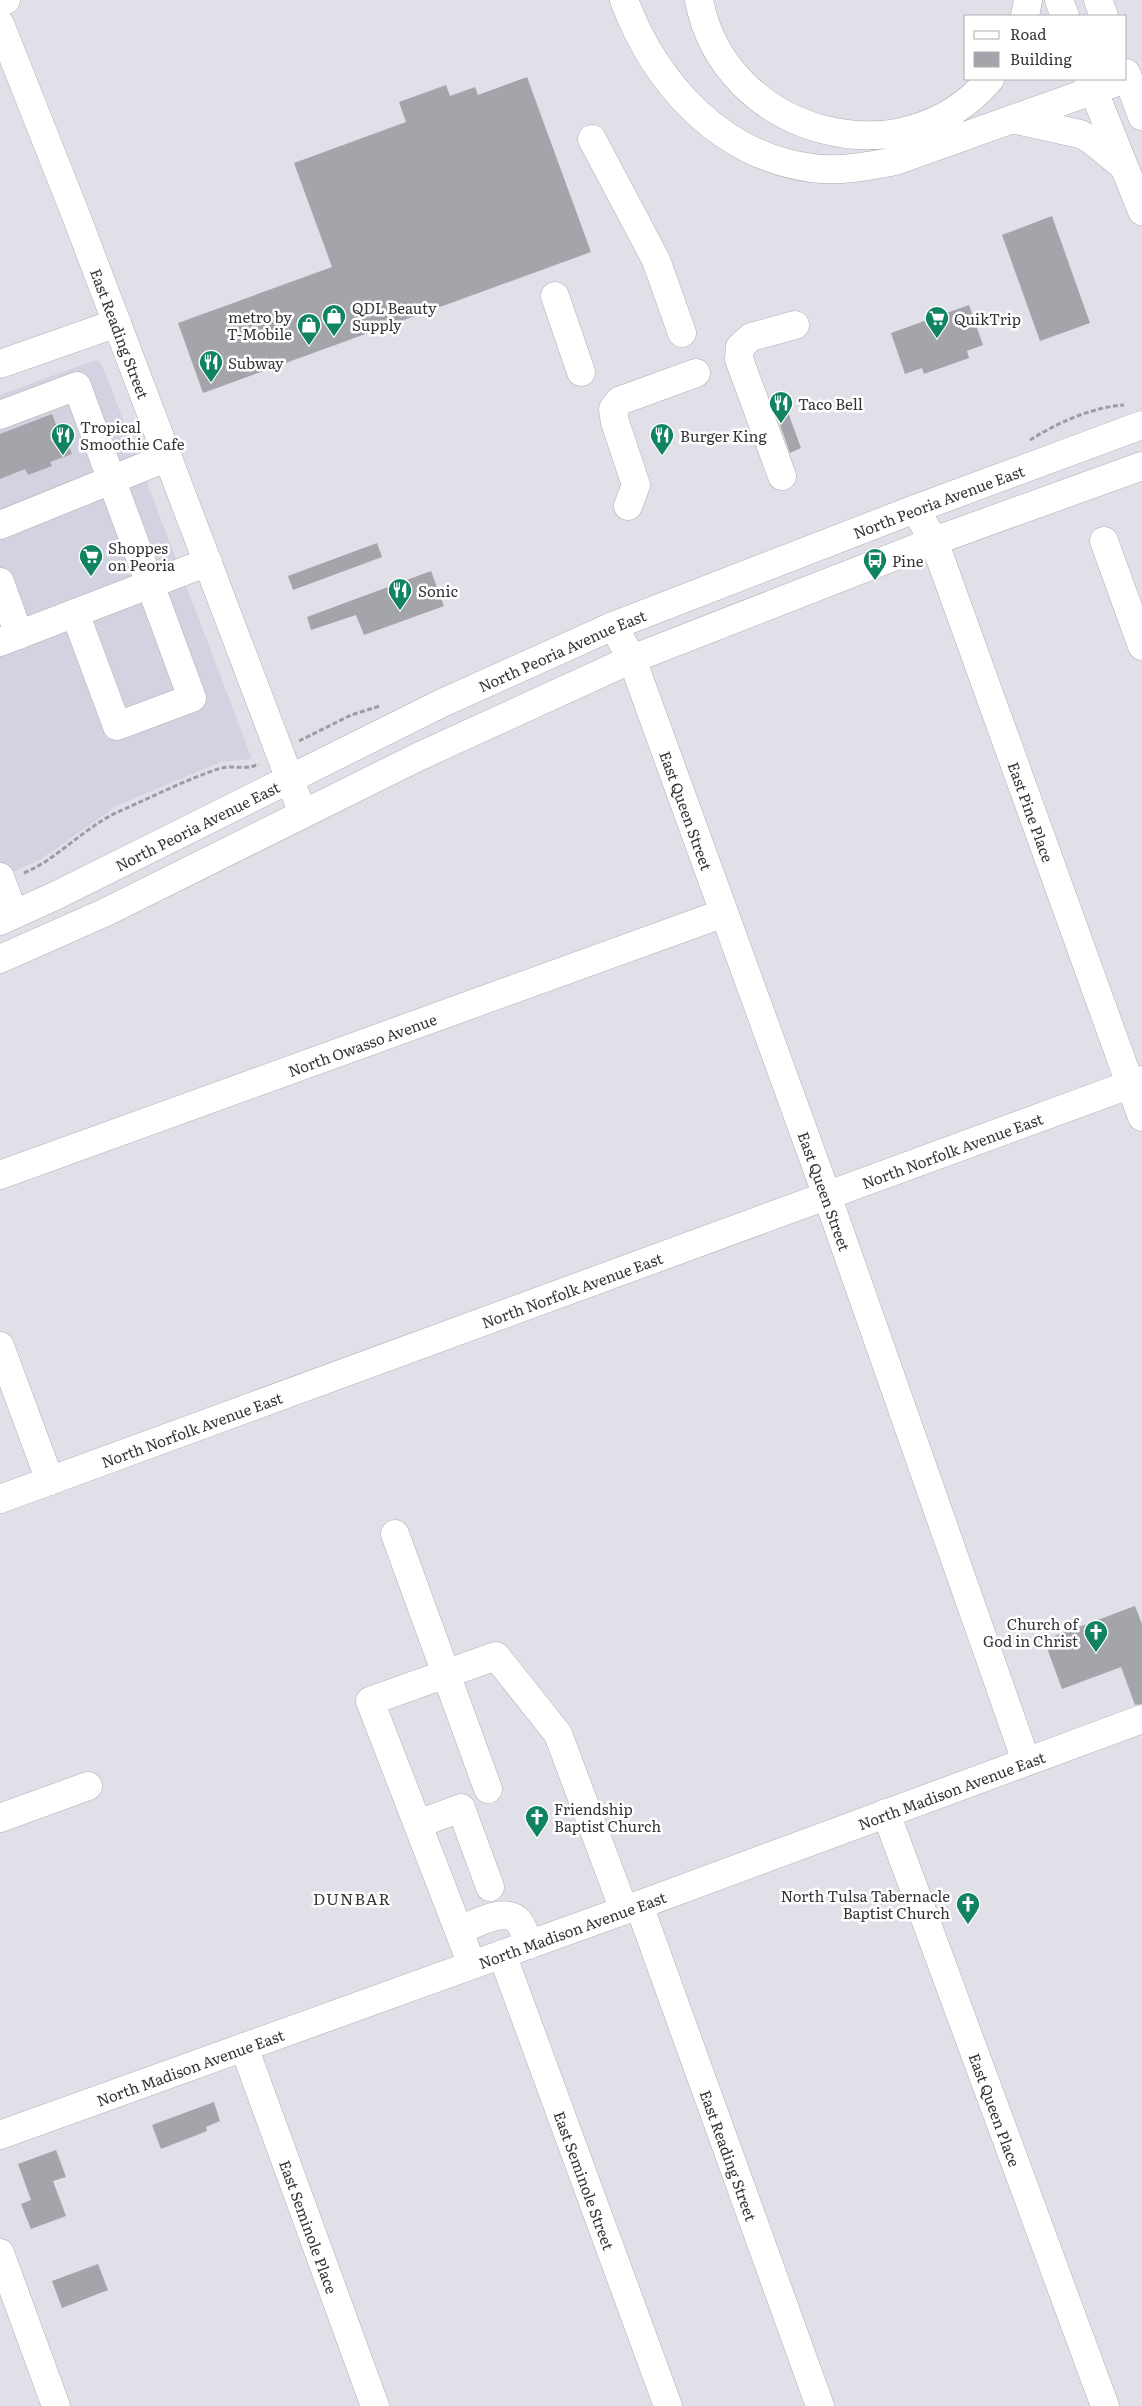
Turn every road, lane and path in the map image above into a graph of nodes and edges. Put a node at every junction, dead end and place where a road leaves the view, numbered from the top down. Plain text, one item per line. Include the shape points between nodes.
1 (6, 0) edge
2 (624, 0) edge
3 (699, 0) edge
4 (1028, 0) edge
5 (1059, 0) edge
6 (1098, 0) edge
7 (0, 3) edge
8 (1025, 15) edge
9 (1065, 15) edge
10 (1104, 15) edge
11 (0, 24) edge
12 (1127, 75) edge
13 (989, 80) edge
14 (1109, 80) edge
15 (1091, 85) edge
16 (1142, 116) edge
17 (1016, 120) junction
18 (592, 139) dead end
19 (1123, 166) junction
20 (1142, 211) edge
21 (555, 296) dead end
22 (117, 323) junction
23 (795, 325) dead end
24 (682, 333) dead end
25 (0, 364) edge
26 (581, 372) dead end
27 (696, 373) dead end
28 (0, 415) edge
29 (1142, 425) edge
30 (168, 457) junction
31 (1142, 466) edge
32 (782, 476) dead end
33 (112, 480) junction
34 (628, 506) dead end
35 (915, 509) junction
36 (0, 525) edge
37 (934, 541) junction
38 (1104, 541) dead end
39 (208, 562) junction
40 (0, 582) edge
41 (151, 584) junction
42 (75, 613) junction
43 (613, 626) junction
44 (10, 639) edge
45 (1142, 646) edge
46 (632, 659) junction
47 (290, 779) junction
48 (303, 814) junction
49 (0, 877) edge
50 (724, 913) junction
51 (7, 918) edge
52 (0, 959) edge
53 (1136, 1082) edge
54 (1142, 1117) edge
55 (0, 1175) edge
56 (828, 1197) junction
57 (0, 1346) edge
58 (50, 1481) junction
59 (0, 1499) edge
60 (394, 1534) dead end
61 (446, 1674) junction
62 (1140, 1727) edge
63 (1026, 1762) junction
64 (88, 1786) dead end
65 (488, 1789) dead end
66 (886, 1813) junction
67 (0, 1818) edge
68 (418, 1824) junction
69 (495, 1901) junction
70 (632, 1907) junction
71 (459, 1930) junction
72 (528, 1945) junction
73 (502, 1954) junction
74 (472, 1965) junction
75 (244, 2047) junction
76 (0, 2135) edge
77 (0, 2253) edge
78 (56, 2406) edge
79 (375, 2406) edge
80 (668, 2406) edge
81 (820, 2406) edge
82 (1105, 2406) edge

1 - 7 main road
2 - 17 main road via 654,62 683,100 737,141 786,162 833,169 895,161
3 - 13 main road via 707,31 730,70 744,86 786,116 825,131 869,135 909,129 946,114
4 - 8 main road
5 - 9 main road
6 - 10 main road
11 - 22 main road, East Reading Street
12 - 16 main road
14 - 15 main road
15 - 17 main road
15 - 19 main road
17 - 19 main road via 1080,134
18 - 24 main road via 656,260
19 - 20 main road
21 - 26 main road
22 - 25 main road
22 - 30 main road, East Reading Street
23 - 32 main road via 752,337 740,347 739,359
27 - 34 main road via 619,401 613,409 614,422 636,485
28 - 33 main road via 77,386
29 - 35 main road, North Peoria Avenue East
30 - 33 main road
30 - 39 main road, East Reading Street
31 - 37 main road
33 - 36 main road
33 - 41 main road
35 - 37 main road, East Pine Place
35 - 43 main road, North Peoria Avenue East
37 - 46 main road
37 - 53 main road, East Pine Place
38 - 45 main road
39 - 41 main road
39 - 47 main road, East Reading Street
40 - 44 main road
41 - 42 main road
41 - 42 main road via 192,698 117,726
42 - 44 main road
43 - 46 main road, East Queen Street
43 - 47 main road, North Peoria Avenue East via 440,704
46 - 48 main road via 420,756
46 - 50 main road, East Queen Street
47 - 48 main road, East Reading Street
47 - 51 main road, North Peoria Avenue East
48 - 52 main road via 106,912
49 - 51 main road
50 - 55 main road, North Owasso Avenue
50 - 56 main road, East Queen Street
53 - 54 main road, East Pine Place
53 - 56 main road, North Norfolk Avenue East
56 - 58 main road, North Norfolk Avenue East
56 - 63 main road, East Queen Street
57 - 58 main road
58 - 59 main road, North Norfolk Avenue East
60 - 61 main road
61 - 65 main road
61 - 68 main road via 370,1701
61 - 70 main road, East Reading Street via 496,1656 558,1734
62 - 63 main road, North Madison Avenue East
63 - 66 main road, North Madison Avenue East
64 - 67 main road
66 - 70 main road, North Madison Avenue East
66 - 82 main road, East Queen Place
68 - 69 main road via 461,1808
68 - 71 main road
69 - 71 main road
69 - 72 main road via 519,1922
70 - 72 main road, North Madison Avenue East
70 - 81 main road, East Reading Street
71 - 74 main road
72 - 73 main road, North Madison Avenue East
73 - 74 main road, North Madison Avenue East
73 - 80 main road, East Seminole Street
74 - 75 main road, North Madison Avenue East
75 - 76 main road, North Madison Avenue East
75 - 79 main road, East Seminole Place
77 - 78 main road

